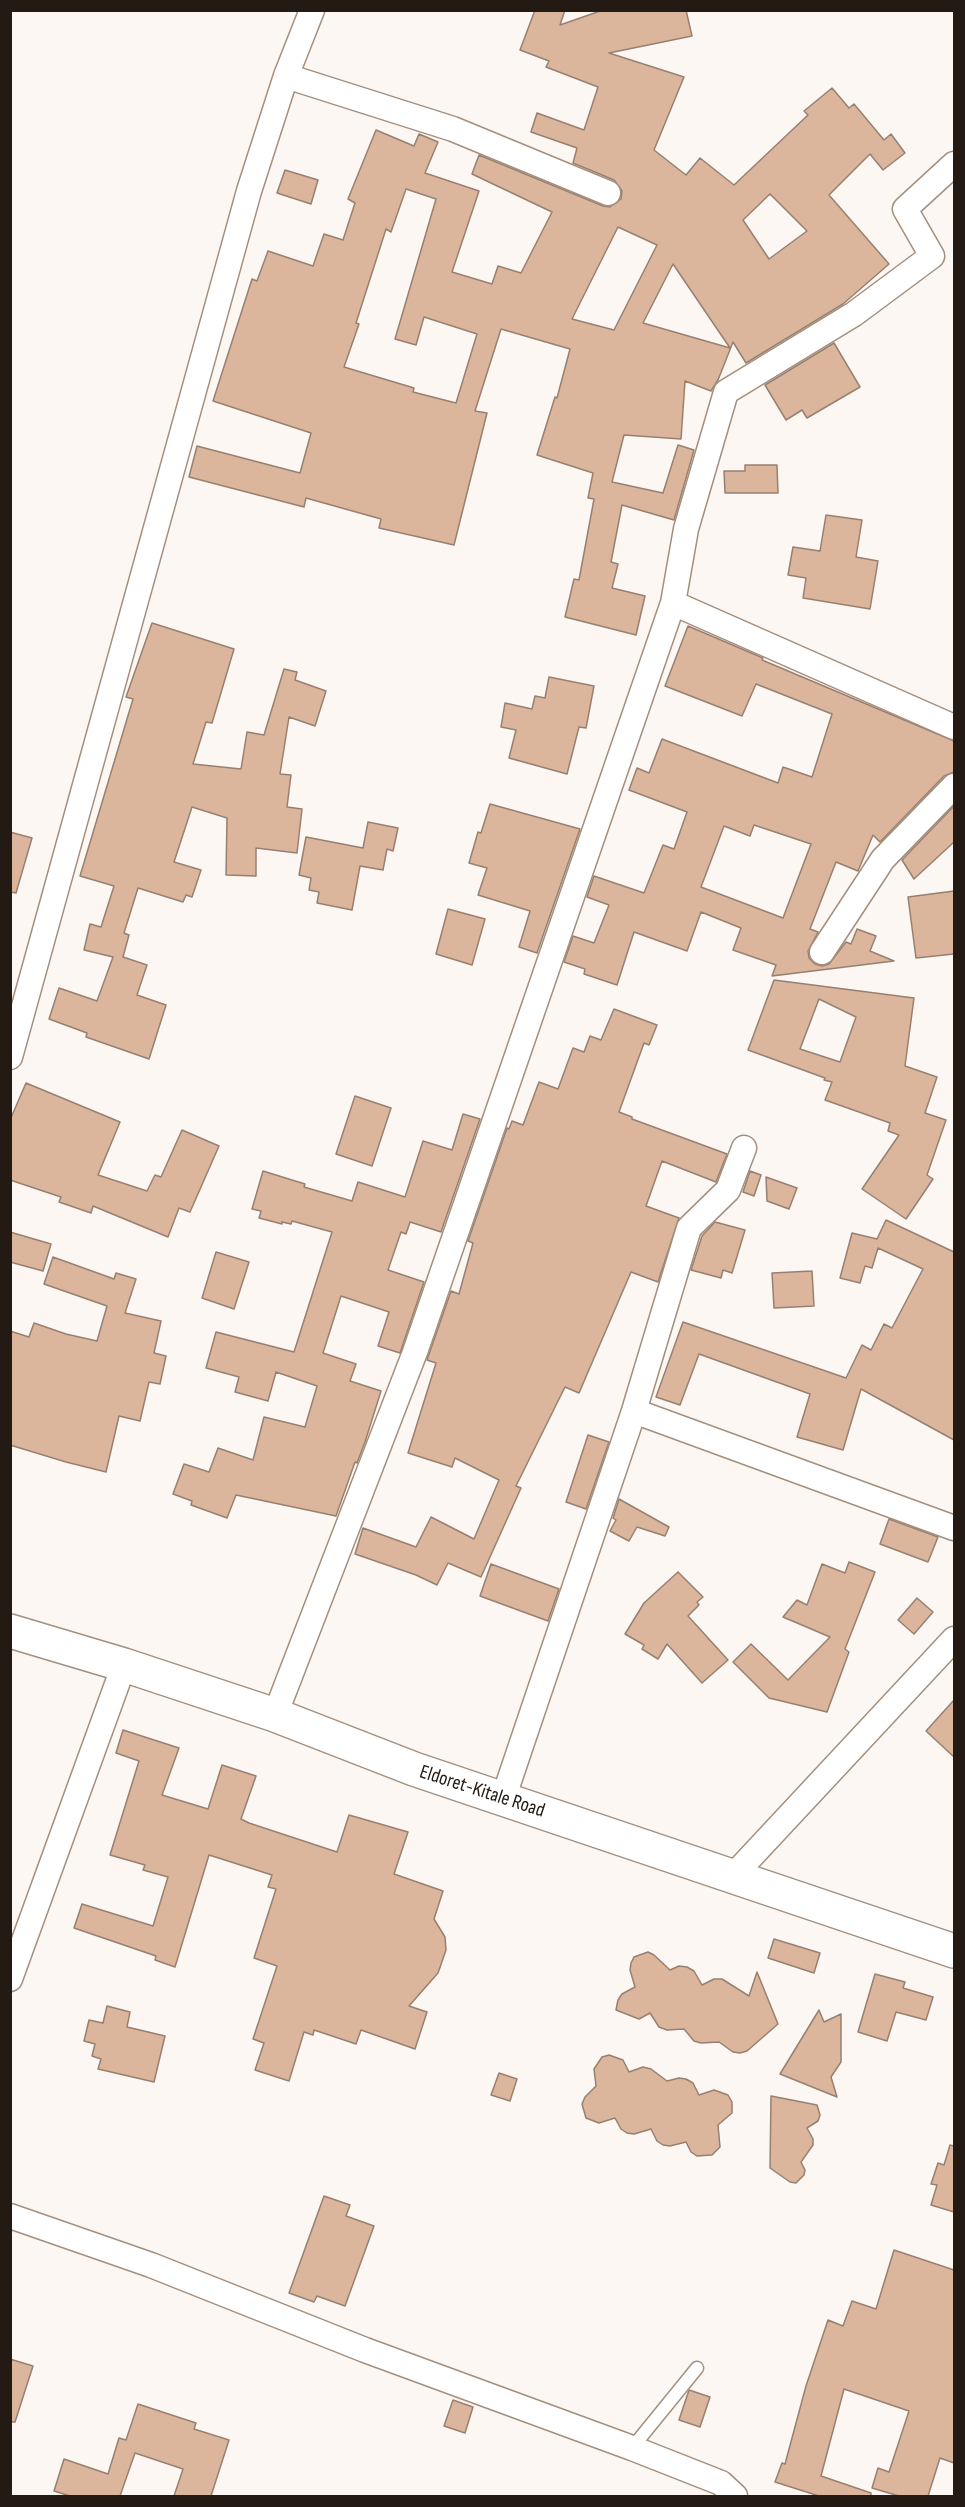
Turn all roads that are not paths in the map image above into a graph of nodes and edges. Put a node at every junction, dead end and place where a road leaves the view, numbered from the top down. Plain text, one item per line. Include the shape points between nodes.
1 (312, 10) edge
2 (286, 76) junction
3 (954, 164) edge
4 (608, 193) dead end
5 (674, 603) junction
6 (954, 728) edge
7 (954, 786) edge
8 (822, 952) dead end
9 (10, 1056) edge
10 (744, 1148) dead end
11 (634, 1411) junction
12 (954, 1528) edge
13 (10, 1631) edge
14 (954, 1639) edge
15 (124, 1665) junction
16 (275, 1715) junction
17 (503, 1798) junction
18 (733, 1876) junction
19 (954, 1951) edge
20 (10, 1980) edge
21 (10, 2216) edge
22 (697, 2368) dead end
23 (632, 2448) junction
24 (735, 2496) edge

1 - 2 street
2 - 4 street via 453,129
2 - 9 street via 246,202
3 - 5 street via 905,209 932,256 854,314 726,392 686,529
5 - 6 street
5 - 16 street via 415,1352
7 - 8 street via 883,859
10 - 11 street via 728,1190 689,1228
11 - 12 street
11 - 17 street
13 - 15 highway, Eldoret-Kitale Road
14 - 18 street
15 - 16 highway, Eldoret-Kitale Road
15 - 20 street
16 - 17 highway, Eldoret-Kitale Road via 414,1769
17 - 18 highway, Eldoret-Kitale Road
18 - 19 highway, Eldoret-Kitale Road
21 - 23 street via 151,2265 365,2350
22 - 23 lane
23 - 24 street via 721,2483

